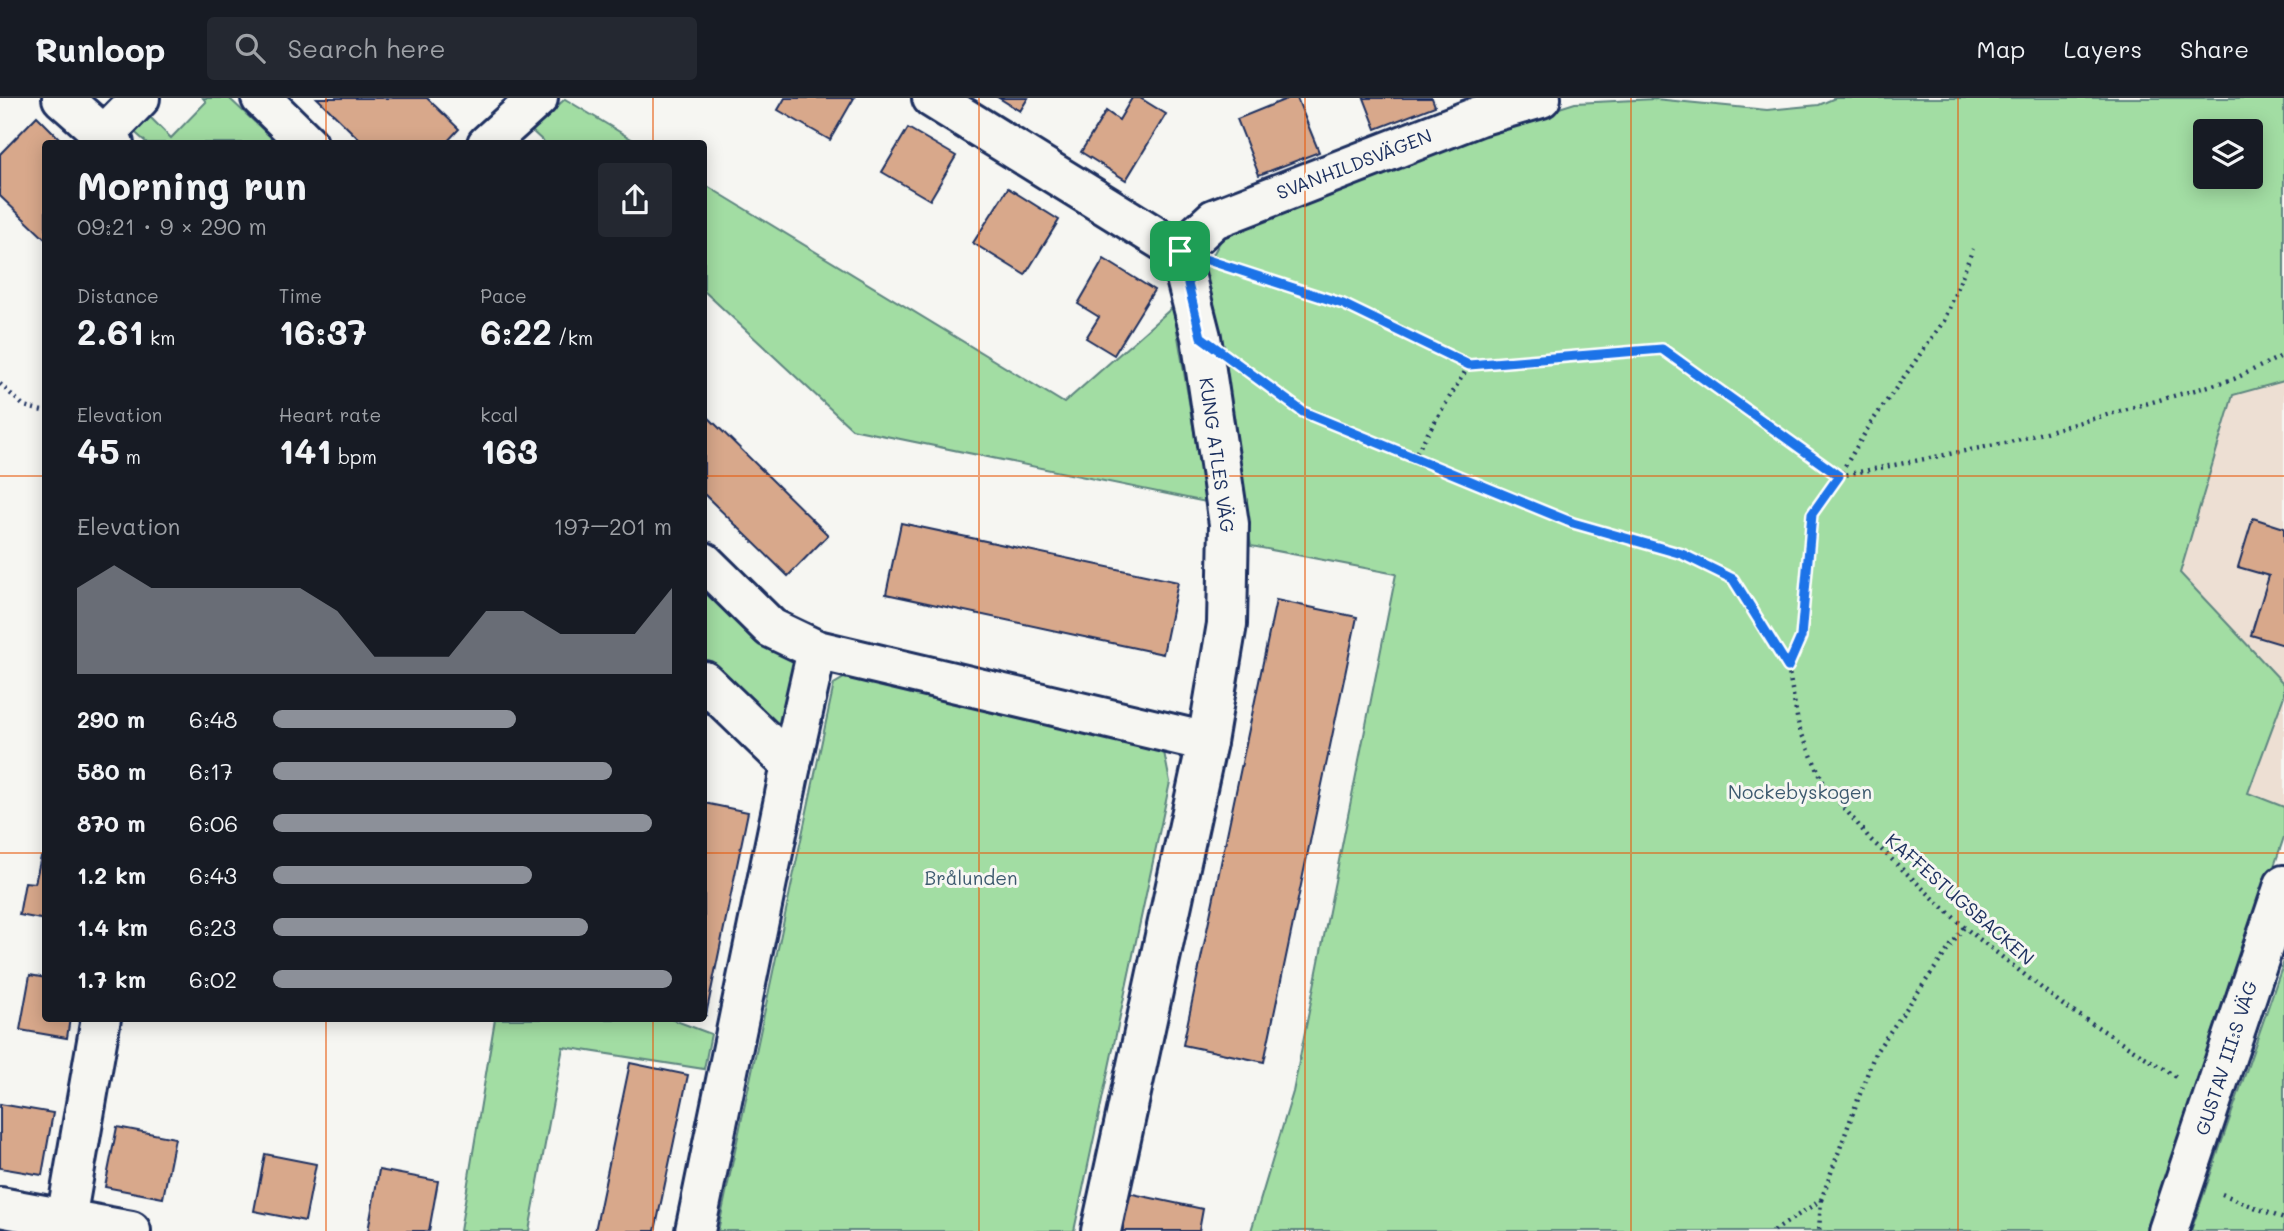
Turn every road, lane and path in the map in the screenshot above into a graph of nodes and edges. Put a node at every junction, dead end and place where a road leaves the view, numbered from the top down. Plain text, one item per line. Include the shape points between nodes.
1 (62, 98) edge
2 (141, 98) edge
3 (261, 98) edge
4 (538, 98) edge
5 (932, 98) edge
6 (1541, 98) edge
7 (109, 139) edge
8 (304, 140) edge
9 (491, 140) edge
10 (1973, 249) dead end
11 (1180, 251) junction
12 (1201, 337) junction
13 (2284, 355) edge
14 (1469, 365) junction
15 (0, 384) edge
16 (42, 411) edge
17 (1413, 458) junction
18 (1839, 476) junction
19 (707, 565) edge
20 (817, 650) junction
21 (1788, 667) junction
22 (707, 684) edge
23 (1207, 742) junction
24 (791, 765) junction
25 (2284, 885) edge
26 (1964, 927) junction
27 (100, 1022) edge
28 (2211, 1099) junction
29 (2186, 1180) junction
30 (1821, 1200) junction
31 (0, 1207) edge
32 (2284, 1219) edge
33 (65, 1225) edge
34 (131, 1231) edge
35 (695, 1231) edge
36 (1101, 1231) edge
37 (1774, 1231) edge
38 (1819, 1231) edge
39 (2168, 1231) edge

1 - 7 street
2 - 7 street
3 - 8 street
4 - 9 street
5 - 11 street
6 - 11 street, SVANHILDSVÄGEN via 1479,116 1214,219
10 - 18 path via 1944,321
11 - 12 street, KUNG ATLES VÄG
11 - 14 path via 1343,304
12 - 17 path, KAFFESTUGSBACKEN via 1303,412
12 - 23 street, KUNG ATLES VÄG via 1229,524 1227,624
13 - 18 path via 2234,379 2010,442
14 - 17 path
14 - 18 path via 1662,349
15 - 16 path via 24,405
17 - 21 path, KAFFESTUGSBACKEN via 1573,523 1682,554 1733,579
18 - 21 path via 1812,514 1801,637
19 - 20 street via 771,628
20 - 23 street
20 - 24 street
21 - 26 path, KAFFESTUGSBACKEN via 1799,728 1824,785 1871,841
22 - 24 street
23 - 36 street
24 - 35 street
25 - 28 street, GUSTAV III:S VÄG
26 - 28 path, KAFFESTUGSBACKEN via 2063,1005
26 - 30 path via 1875,1053
27 - 33 street
28 - 29 street, GUSTAV III:S VÄG
29 - 32 path
29 - 39 street, GUSTAV III:S VÄG
30 - 37 path
30 - 38 path
31 - 33 street
33 - 34 street

